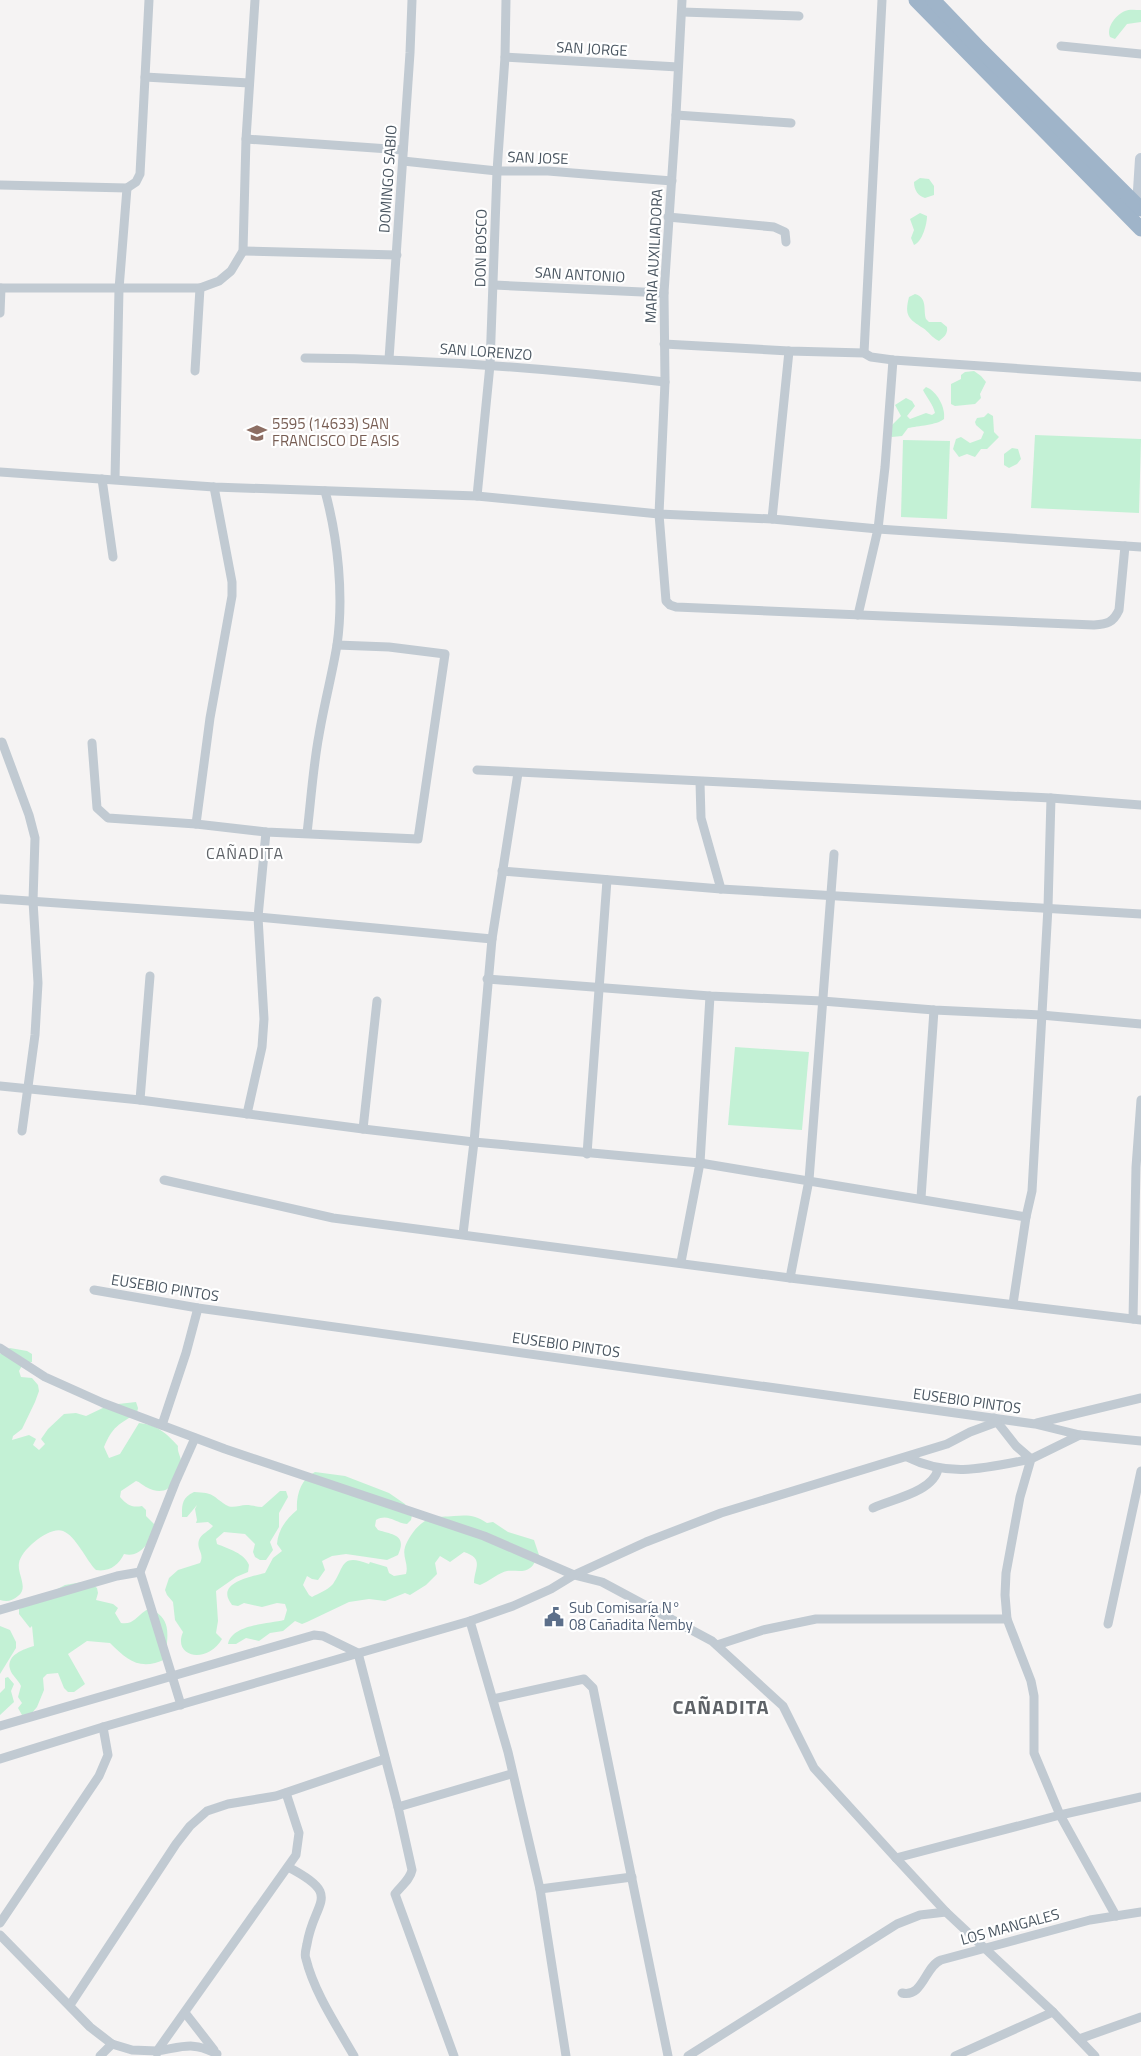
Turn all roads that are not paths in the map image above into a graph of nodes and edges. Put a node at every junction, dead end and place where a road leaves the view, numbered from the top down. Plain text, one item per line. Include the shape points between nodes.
1 (148, 0) edge
2 (255, 0) edge
3 (412, 0) edge
4 (506, 0) edge
5 (682, 0) edge
6 (882, 0) edge
7 (916, 0) edge
8 (933, 0) edge
9 (682, 12) junction
10 (799, 16) dead end
11 (1061, 46) dead end
12 (1141, 54) edge
13 (504, 57) junction
14 (678, 67) junction
15 (145, 77) junction
16 (249, 83) junction
17 (676, 115) junction
18 (791, 123) dead end
19 (246, 139) junction
20 (403, 150) junction
21 (1141, 159) edge
22 (402, 161) junction
23 (496, 171) junction
24 (672, 181) junction
25 (0, 185) edge
26 (127, 188) junction
27 (1137, 215) edge
28 (668, 217) junction
29 (786, 242) dead end
30 (243, 251) junction
31 (397, 254) junction
32 (494, 285) junction
33 (0, 288) edge
34 (200, 288) junction
35 (119, 289) junction
36 (664, 293) junction
37 (0, 313) edge
38 (664, 344) junction
39 (789, 351) junction
40 (864, 353) junction
41 (305, 358) dead end
42 (390, 359) junction
43 (893, 360) junction
44 (490, 365) junction
45 (195, 371) dead end
46 (1141, 377) edge
47 (665, 382) junction
48 (0, 472) edge
49 (102, 479) junction
50 (115, 479) junction
51 (214, 487) junction
52 (325, 491) junction
53 (477, 496) junction
54 (658, 514) junction
55 (772, 519) junction
56 (878, 529) junction
57 (1125, 546) junction
58 (1141, 548) edge
59 (113, 557) dead end
60 (858, 615) junction
61 (337, 645) junction
62 (2, 742) dead end
63 (92, 743) dead end
64 (477, 770) dead end
65 (518, 773) junction
66 (700, 782) junction
67 (1051, 798) junction
68 (1141, 805) edge
69 (196, 824) junction
70 (266, 832) junction
71 (307, 833) junction
72 (834, 854) dead end
73 (502, 871) junction
74 (607, 880) junction
75 (722, 889) junction
76 (831, 894) junction
77 (0, 899) edge
78 (33, 901) junction
79 (1048, 907) junction
80 (1141, 914) edge
81 (258, 917) junction
82 (492, 939) junction
83 (150, 976) dead end
84 (487, 979) junction
85 (598, 987) junction
86 (710, 996) junction
87 (377, 1001) dead end
88 (822, 1001) junction
89 (934, 1010) junction
90 (1041, 1015) junction
91 (1141, 1024) edge
92 (0, 1086) edge
93 (28, 1090) junction
94 (140, 1100) junction
95 (1141, 1100) edge
96 (247, 1114) junction
97 (363, 1129) junction
98 (22, 1131) dead end
99 (474, 1142) junction
100 (587, 1154) junction
101 (700, 1163) junction
102 (164, 1180) dead end
103 (810, 1180) junction
104 (921, 1198) junction
105 (1026, 1216) junction
106 (462, 1234) junction
107 (682, 1262) junction
108 (790, 1278) junction
109 (94, 1290) dead end
110 (1013, 1304) junction
111 (198, 1308) junction
112 (1137, 1320) edge
113 (0, 1348) edge
114 (1141, 1398) edge
115 (995, 1420) junction
116 (1034, 1424) junction
117 (162, 1425) junction
118 (1080, 1435) junction
119 (195, 1438) junction
120 (1141, 1441) edge
121 (907, 1457) junction
122 (1031, 1459) junction
123 (938, 1469) junction
124 (1141, 1471) edge
125 (873, 1508) dead end
126 (140, 1572) junction
127 (574, 1575) junction
128 (0, 1610) edge
129 (1007, 1619) junction
130 (470, 1621) junction
131 (1108, 1624) dead end
132 (717, 1645) junction
133 (358, 1653) junction
134 (171, 1675) junction
135 (493, 1699) junction
136 (181, 1704) junction
137 (0, 1726) edge
138 (103, 1727) junction
139 (385, 1758) junction
140 (0, 1759) edge
141 (512, 1774) junction
142 (286, 1793) junction
143 (1141, 1797) edge
144 (398, 1807) junction
145 (1060, 1815) junction
146 (896, 1858) junction
147 (288, 1867) junction
148 (632, 1877) junction
149 (540, 1889) junction
150 (946, 1912) junction
151 (1141, 1912) edge
152 (1116, 1916) junction
153 (0, 1923) edge
154 (0, 1935) edge
155 (985, 1948) junction
156 (902, 1993) dead end
157 (70, 2005) junction
158 (1053, 2012) junction
159 (186, 2014) junction
160 (1141, 2017) edge
161 (1079, 2039) junction
162 (112, 2044) junction
163 (157, 2054) edge
164 (218, 2055) edge
165 (100, 2056) edge
166 (354, 2056) edge
167 (454, 2056) edge
168 (566, 2056) edge
169 (668, 2056) edge
170 (688, 2056) edge
171 (955, 2056) edge
172 (1095, 2056) edge

1 - 15 street
2 - 16 street
3 - 20 street, DOMINGO SABIO
4 - 13 street, DON BOSCO
5 - 9 street, MARIA AUXILIADORA
6 - 40 street
7 - 27 highway
8 - 27 highway
9 - 10 street
9 - 14 street, MARIA AUXILIADORA
11 - 12 street
13 - 14 street, SAN JORGE
13 - 23 street, DON BOSCO
14 - 17 street, MARIA AUXILIADORA
15 - 16 street
15 - 26 street via 140,174 136,182
16 - 19 street
17 - 18 street
17 - 24 street, MARIA AUXILIADORA
19 - 20 street
19 - 30 street
20 - 22 street, DOMINGO SABIO
21 - 27 main road
22 - 23 street, SAN JOSE
22 - 31 street, DOMINGO SABIO
23 - 24 street, SAN JOSE via 548,171
23 - 32 street, DON BOSCO
24 - 28 street, MARIA AUXILIADORA
25 - 26 street
26 - 35 street
28 - 29 street via 781,228
28 - 36 street, MARIA AUXILIADORA
30 - 31 street
30 - 34 street via 231,271 218,281
31 - 42 street, DOMINGO SABIO
32 - 36 street, SAN ANTONIO
32 - 44 street, DON BOSCO
33 - 35 street
33 - 37 street
34 - 35 street
34 - 45 street
35 - 50 street
36 - 38 street, MARIA AUXILIADORA
38 - 39 street
38 - 47 street, MARIA AUXILIADORA
39 - 40 street
39 - 55 street
40 - 43 street
41 - 42 street, SAN LORENZO
42 - 44 street, SAN LORENZO
43 - 46 street
43 - 56 street
44 - 47 street, SAN LORENZO
44 - 53 street, DON BOSCO
47 - 54 street, MARIA AUXILIADORA
48 - 49 street
49 - 50 street
49 - 59 street
50 - 51 street
51 - 52 street
51 - 69 street via 232,596 210,718
52 - 53 street
52 - 61 street via 337,554 340,608
53 - 54 street
54 - 55 street
54 - 60 street, MARIA AUXILIADORA via 666,601 670,605
55 - 56 street
56 - 57 street
56 - 60 street
57 - 58 street
57 - 60 street via 1119,610 1108,624
61 - 71 street via 318,737
61 - 71 street via 445,654 418,839
62 - 78 street via 34,827
63 - 69 street via 97,808 102,814 108,818
64 - 65 street
65 - 66 street
65 - 73 street
66 - 67 street
66 - 75 street via 701,818
67 - 68 street
67 - 79 street
69 - 70 street
70 - 71 street
70 - 81 street
72 - 76 street
73 - 74 street
73 - 82 street
74 - 75 street
74 - 85 street
75 - 76 street
76 - 79 street
76 - 88 street
77 - 78 street
78 - 81 street
78 - 93 street via 38,983
79 - 80 street
79 - 90 street
81 - 82 street
81 - 96 street via 262,1047
82 - 84 street
83 - 94 street
84 - 85 street
84 - 99 street
85 - 86 street
85 - 100 street
86 - 88 street
86 - 101 street
87 - 97 street
88 - 89 street
88 - 103 street
89 - 90 street
89 - 104 street
90 - 91 street
90 - 105 street via 1032,1191
92 - 93 street
93 - 94 street
93 - 98 street
94 - 96 street
95 - 112 street via 1136,1167
96 - 97 street
97 - 99 street
99 - 100 street
99 - 106 street
100 - 101 street
101 - 103 street
101 - 107 street
102 - 106 street via 333,1218
103 - 104 street
103 - 108 street
104 - 105 street
105 - 110 street
106 - 107 street
107 - 108 street
108 - 110 street
109 - 111 street, EUSEBIO PINTOS
110 - 112 street
111 - 115 street, EUSEBIO PINTOS
111 - 117 street
113 - 117 street via 45,1377 103,1404
114 - 116 street
115 - 116 street, EUSEBIO PINTOS
115 - 121 street via 947,1444
115 - 122 street
116 - 118 street, EUSEBIO PINTOS
117 - 119 street
118 - 120 street
118 - 122 street
119 - 126 street
119 - 127 street via 484,1536
121 - 123 street
121 - 127 street via 721,1513
122 - 123 street via 975,1468
122 - 129 street via 1020,1497 1006,1573
123 - 125 street via 936,1476 923,1487
124 - 131 street
126 - 128 street
126 - 134 street
127 - 130 street via 513,1606
127 - 132 street via 602,1582
129 - 132 street via 816,1619 763,1630
129 - 145 street via 1031,1681 1034,1753
130 - 133 street
130 - 135 street
132 - 146 street via 783,1706 814,1768
133 - 134 street via 314,1635
133 - 136 street
133 - 139 street
134 - 136 street
134 - 137 street
135 - 141 street
135 - 148 street via 584,1678 590,1682
136 - 138 street
138 - 140 street
138 - 153 street via 108,1755 99,1776
139 - 142 street
139 - 144 street
141 - 144 street
141 - 149 street
142 - 147 street via 299,1832 296,1855
142 - 157 street via 207,1811 190,1826
143 - 145 street
144 - 167 street via 412,1870 410,1878 396,1894
145 - 146 street
145 - 152 street
146 - 150 street
147 - 159 street
147 - 166 street via 308,1878 319,1889 322,1901 305,1957 322,2000
148 - 149 street
148 - 169 street
149 - 168 street
150 - 155 street
150 - 170 street via 908,1919
151 - 152 street, LOS MANGALES
152 - 155 street, LOS MANGALES
154 - 157 street
155 - 156 street, LOS MANGALES via 937,1962 914,1992
155 - 158 street
157 - 162 street via 90,2027
158 - 161 street
158 - 171 street
159 - 163 street
159 - 164 street
160 - 161 street
161 - 172 street
162 - 163 street
162 - 165 street
163 - 164 street via 193,2045 203,2046

